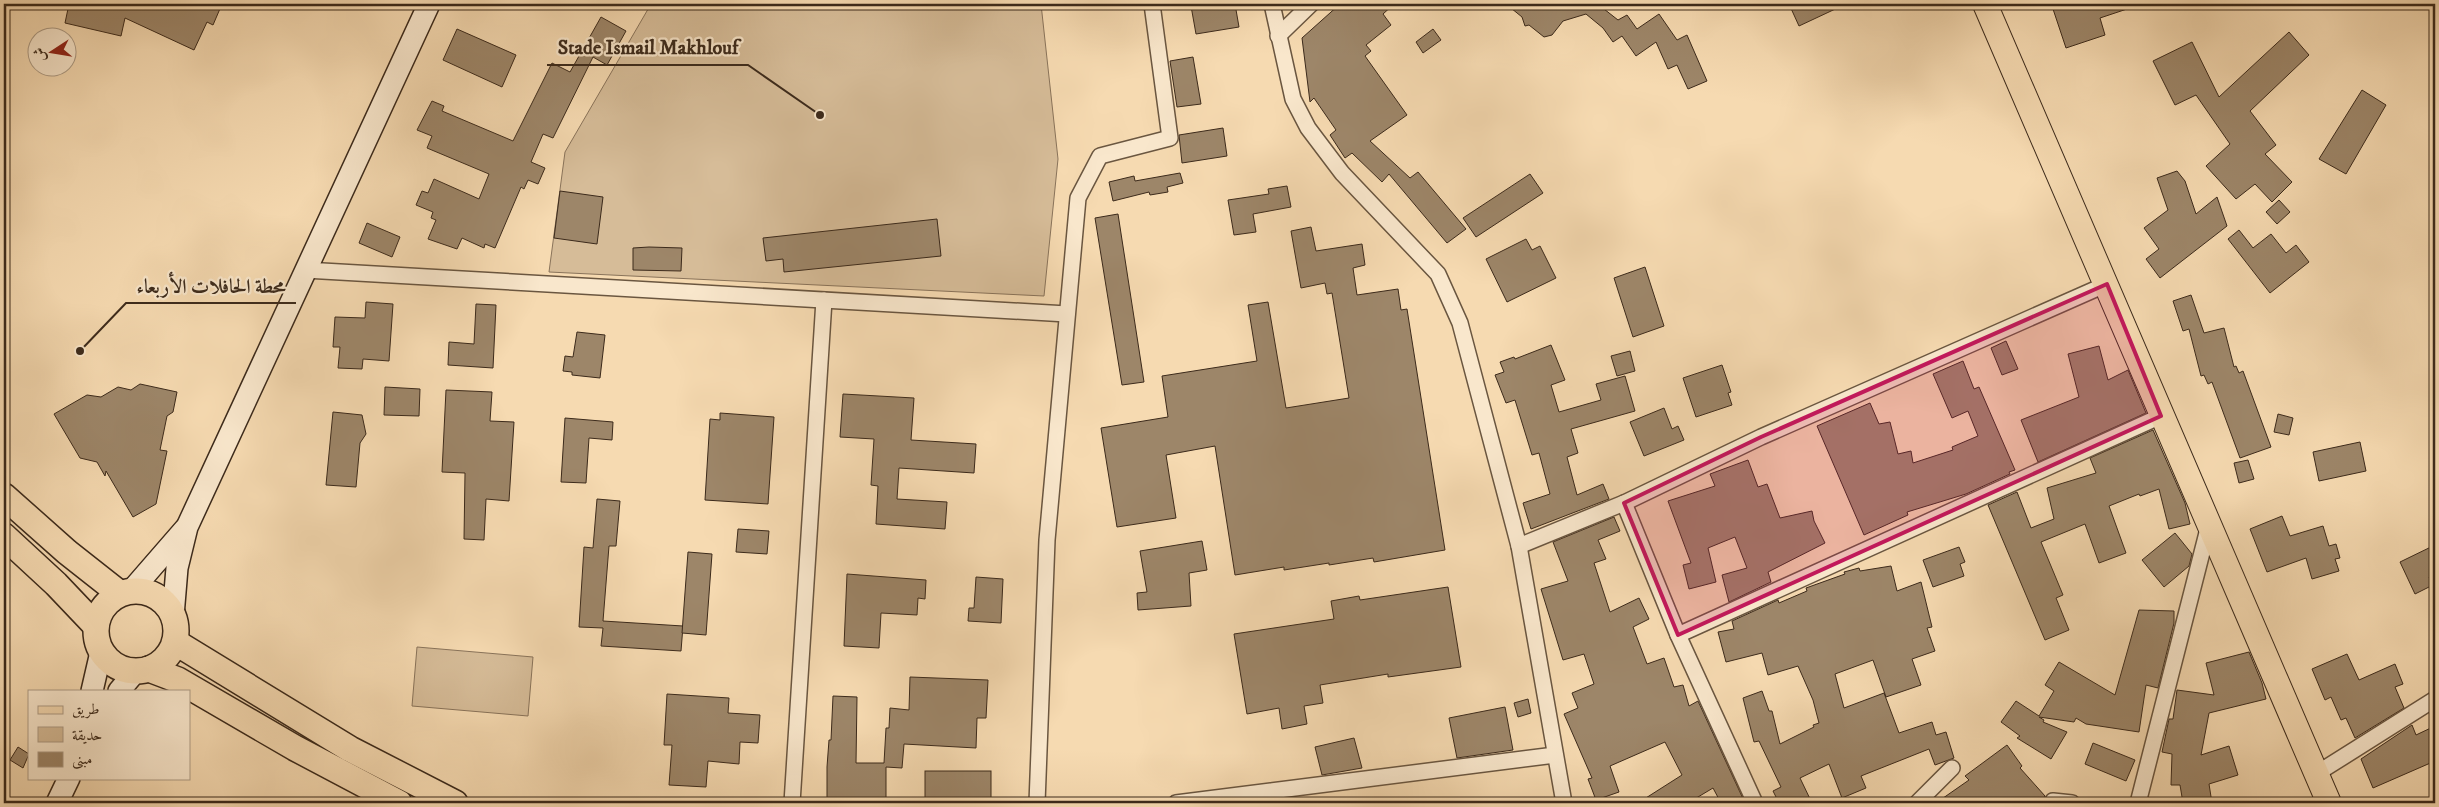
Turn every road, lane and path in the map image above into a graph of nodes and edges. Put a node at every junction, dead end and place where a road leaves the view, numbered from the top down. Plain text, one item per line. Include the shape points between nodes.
1 (429, 4) edge
2 (1152, 4) edge
3 (1272, 4) edge
4 (1311, 4) edge
5 (1985, 4) edge
6 (1278, 36) junction
7 (306, 270) junction
8 (2107, 284) junction
9 (824, 300) junction
10 (1068, 314) junction
11 (2161, 416) junction
12 (4, 496) edge
13 (1624, 503) junction
14 (2209, 523) junction
15 (187, 527) junction
16 (4, 536) edge
17 (1519, 546) junction
18 (126, 592) junction
19 (173, 616) junction
20 (95, 625) junction
21 (1678, 635) junction
22 (175, 642) junction
23 (101, 652) junction
24 (142, 670) junction
25 (92, 690) edge
26 (120, 690) edge
27 (2435, 699) edge
28 (1555, 755) junction
29 (1952, 768) dead end
30 (2316, 774) junction
31 (68, 780) edge
32 (58, 803) edge
33 (399, 803) edge
34 (455, 803) edge
35 (792, 803) edge
36 (1037, 803) edge
37 (1176, 803) edge
38 (1564, 803) edge
39 (1755, 803) edge
40 (1917, 803) edge
41 (2052, 803) edge
42 (2072, 803) edge
43 (2138, 803) edge
44 (2329, 803) edge

1 - 7 main road
2 - 10 street via 1170,138 1100,156 1078,198
3 - 6 street
4 - 6 street
5 - 8 main road
6 - 17 street via 1293,99 1308,128 1342,173 1438,274 1460,323
7 - 9 street
7 - 15 main road
8 - 11 main road
8 - 13 street via 1761,437
9 - 10 street
9 - 35 street
10 - 36 street via 1047,540
11 - 14 main road
11 - 21 street
12 - 18 highway via 68,552
13 - 17 street
13 - 21 street
14 - 30 main road
14 - 43 street
15 - 18 main road
15 - 19 main road via 177,568
16 - 20 highway
17 - 28 street
18 - 19 highway via 145,591 157,596 167,604
18 - 20 highway via 104,606
19 - 22 highway
20 - 23 highway
21 - 39 street
22 - 24 highway via 160,663
22 - 34 highway via 350,749
23 - 24 highway via 122,669
23 - 25 main road
24 - 26 main road
24 - 33 highway via 178,680 295,748
27 - 30 street
28 - 37 street
28 - 38 street
29 - 40 street
30 - 44 main road
31 - 32 main road
41 - 42 street

